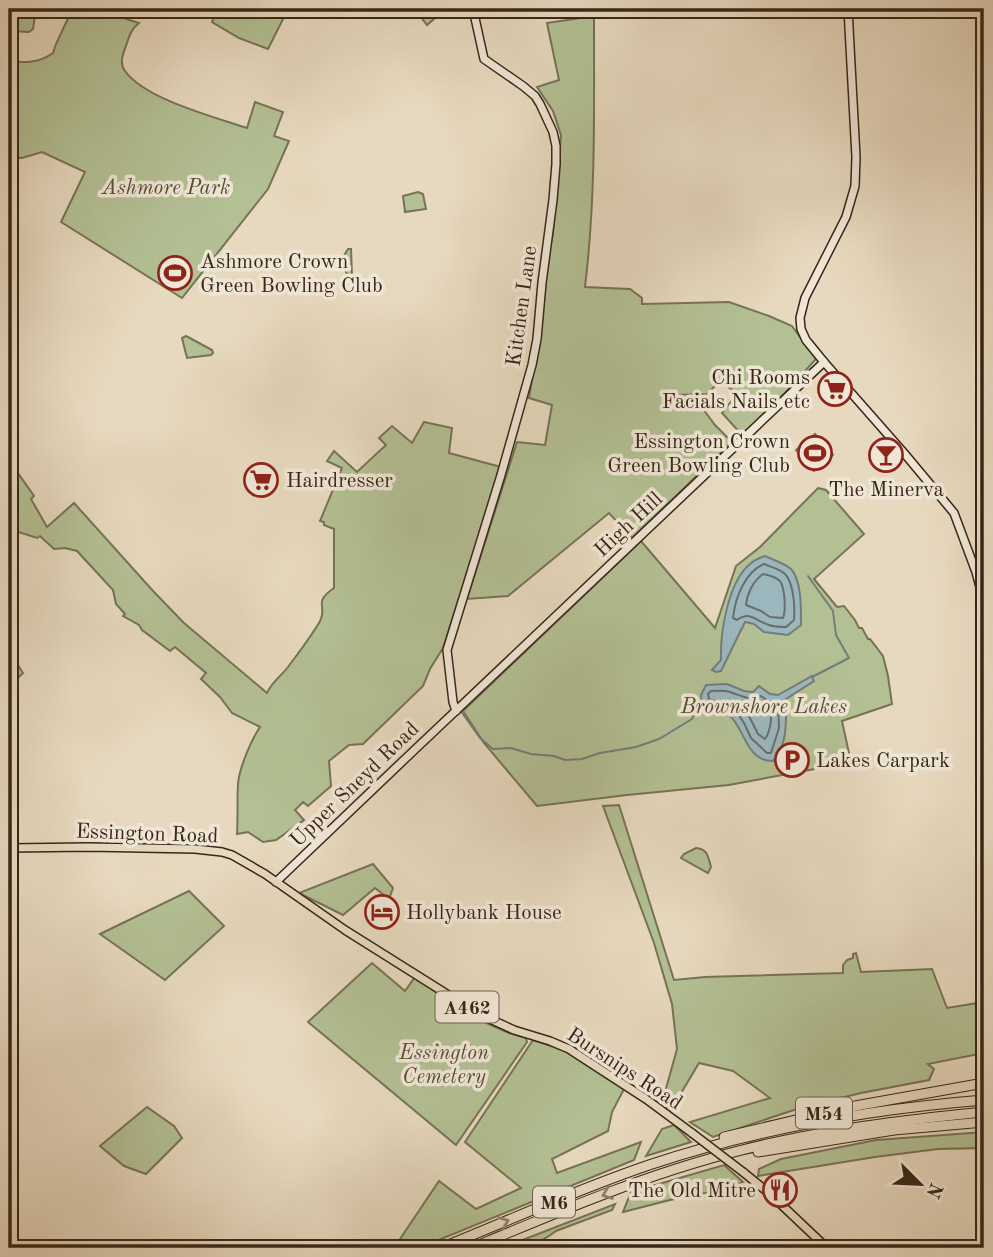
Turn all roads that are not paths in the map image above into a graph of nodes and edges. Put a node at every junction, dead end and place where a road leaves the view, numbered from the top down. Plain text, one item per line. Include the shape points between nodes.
1 (473, 9) edge
2 (848, 9) edge
3 (824, 362) junction
4 (984, 602) edge
5 (456, 711) junction
6 (9, 848) edge
7 (276, 882) junction
8 (984, 1084) edge
9 (984, 1100) edge
10 (984, 1112) edge
11 (853, 1116) junction
12 (940, 1116) junction
13 (984, 1120) edge
14 (668, 1160) junction
15 (695, 1163) junction
16 (441, 1248) edge
17 (472, 1248) edge
18 (827, 1248) edge

1 - 5 street, Kitchen Lane via 484,59 529,90 540,104 556,146 556,164 532,365 447,650
2 - 3 street via 855,186 846,217 800,318 803,335
3 - 4 street via 954,513
3 - 5 street, High Hill
5 - 7 street, Upper Sneyd Road
6 - 7 main road, Essington Road / A462 via 213,851 232,855
7 - 18 main road, Bursnips Road / A462, bridge via 477,1013 569,1049 656,1106 743,1172
8 - 11 highway via 879,1106
8 - 14 highway, M54 via 763,1127 684,1149
9 - 11 highway, M6
10 - 12 highway, M6
11 - 14 highway, M6 via 722,1143
12 - 13 highway
12 - 15 highway, M6 via 829,1131
13 - 15 highway, M54 via 855,1135
16 -> 14 highway, M6
15 -> 17 highway, M6

